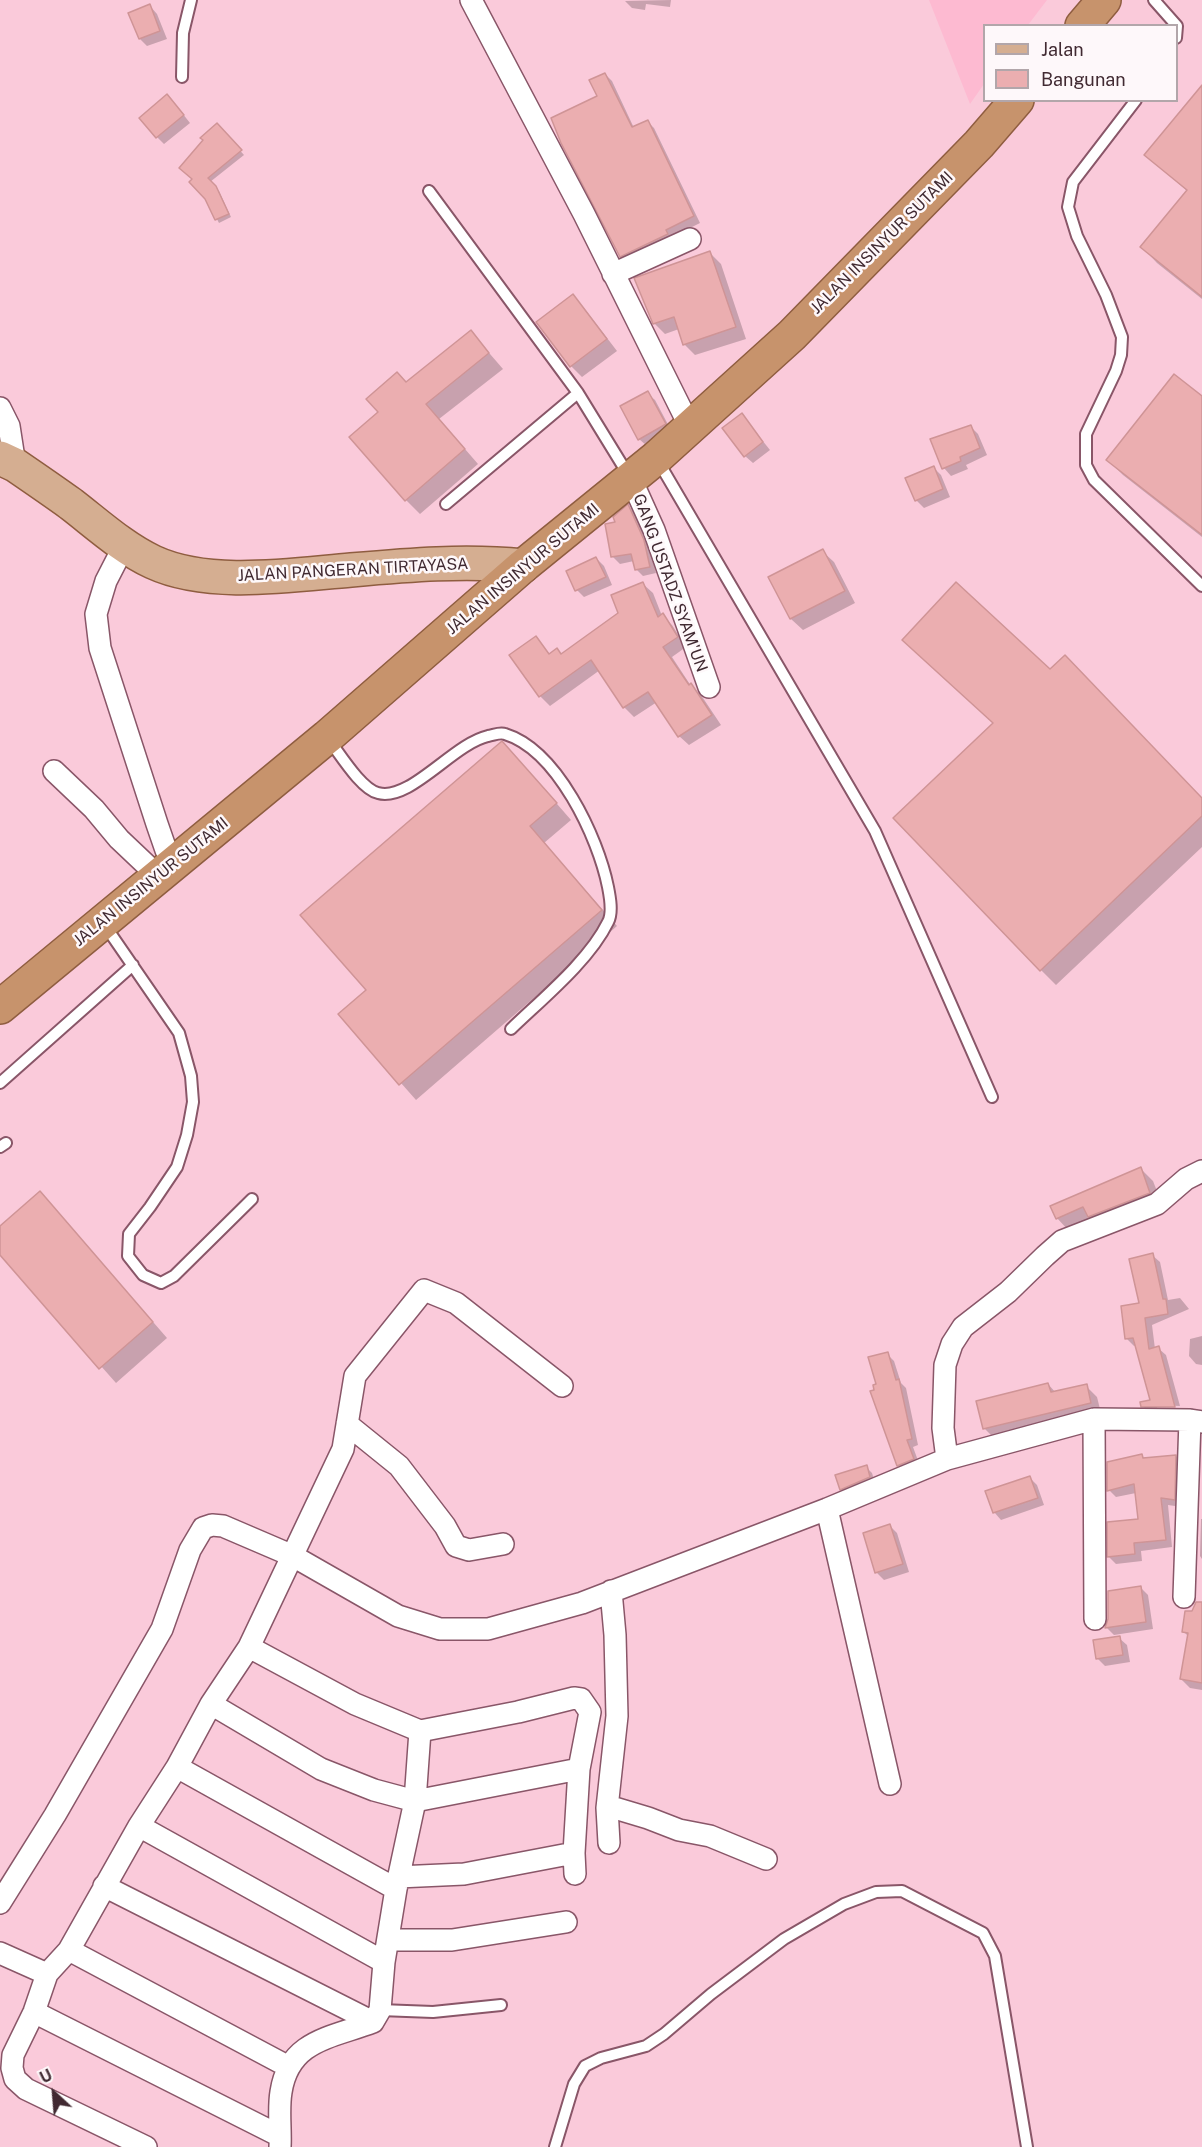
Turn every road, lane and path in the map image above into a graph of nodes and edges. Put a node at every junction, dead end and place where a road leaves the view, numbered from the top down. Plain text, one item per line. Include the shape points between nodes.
1 (191, 0) edge
2 (471, 0) edge
3 (1104, 0) edge
4 (1154, 0) edge
5 (1084, 24) edge
6 (1175, 24) edge
7 (182, 77) dead end
8 (1015, 102) edge
9 (1134, 102) edge
10 (429, 192) dead end
11 (690, 239) dead end
12 (613, 273) junction
13 (578, 393) junction
14 (0, 408) edge
15 (690, 427) junction
16 (656, 458) junction
17 (8, 462) edge
18 (631, 478) junction
19 (446, 504) dead end
20 (125, 544) junction
21 (523, 566) junction
22 (1202, 586) edge
23 (709, 687) dead end
24 (327, 737) junction
25 (54, 771) dead end
26 (165, 869) junction
27 (102, 921) junction
28 (133, 965) junction
29 (0, 1007) edge
30 (511, 1029) dead end
31 (0, 1083) edge
32 (993, 1097) dead end
33 (1202, 1172) edge
34 (252, 1198) dead end
35 (562, 1386) dead end
36 (1094, 1419) junction
37 (1196, 1421) edge
38 (347, 1424) junction
39 (947, 1459) junction
40 (827, 1509) junction
41 (503, 1544) dead end
42 (293, 1556) junction
43 (611, 1591) junction
44 (1184, 1597) dead end
45 (1095, 1619) dead end
46 (249, 1647) junction
47 (211, 1704) junction
48 (420, 1731) junction
49 (177, 1767) junction
50 (579, 1768) junction
51 (890, 1784) dead end
52 (415, 1801) junction
53 (608, 1806) junction
54 (139, 1826) junction
55 (609, 1842) dead end
56 (574, 1853) junction
57 (766, 1859) dead end
58 (575, 1874) dead end
59 (397, 1883) junction
60 (104, 1886) junction
61 (0, 1903) edge
62 (566, 1922) dead end
63 (388, 1940) junction
64 (69, 1950) junction
65 (0, 1953) edge
66 (384, 1962) junction
67 (47, 1974) junction
68 (501, 2005) dead end
69 (34, 2012) junction
70 (377, 2016) junction
71 (287, 2066) junction
72 (280, 2141) edge
73 (146, 2147) edge
74 (555, 2147) edge
75 (1027, 2147) edge

1 - 7 lane via 183,33
2 - 12 street
3 - 5 highway
4 - 6 lane
8 - 15 highway, JALAN INSINYUR SUTAMI via 980,144 792,334
9 - 22 lane via 1073,182 1068,207 1122,337 1116,371 1086,434 1086,465 1094,480
10 - 13 lane
11 - 12 street
12 - 15 street
13 - 18 lane
13 - 19 lane
14 - 17 street via 9,426
15 - 16 highway, JALAN INSINYUR SUTAMI
16 - 18 highway, JALAN INSINYUR SUTAMI
16 - 32 lane via 875,831
17 - 20 main road, JALAN PANGERAN TIRTAYASA
18 - 21 highway, JALAN INSINYUR SUTAMI
18 - 23 street, GANG USTADZ SYAM'UN via 654,531
20 - 21 main road, JALAN PANGERAN TIRTAYASA via 176,570 250,578 460,562
20 - 26 street via 106,581 96,614 100,648 165,850
21 - 24 highway, JALAN INSINYUR SUTAMI
24 - 26 highway, JALAN INSINYUR SUTAMI
24 - 30 lane via 361,782 376,793 393,794 413,785 457,750 502,733 519,740 541,758 569,790 603,862 610,920 588,953
25 - 26 street via 119,839
26 - 27 highway, JALAN INSINYUR SUTAMI
27 - 28 lane
27 - 29 highway, JALAN INSINYUR SUTAMI
28 - 31 lane
28 - 34 lane via 179,1033 191,1076 193,1102 177,1167 129,1234 128,1256 143,1275 161,1283 174,1276
33 - 39 street via 1186,1179 1157,1204 1062,1241 1008,1292 963,1327 945,1365 943,1428
35 - 38 street via 456,1303 424,1290 355,1376
36 - 37 street
36 - 39 street
36 - 45 street
37 - 44 street
38 - 41 street via 399,1466 456,1546 470,1550
38 - 42 street via 343,1449
39 - 40 street
40 - 43 street
40 - 51 street
42 - 43 street via 398,1616 440,1629 488,1629
42 - 46 street
42 - 61 street via 223,1526 203,1528 190,1550 162,1629
43 - 53 street via 617,1716
46 - 47 street
46 - 48 street via 355,1704
47 - 49 street
47 - 52 street via 321,1769
48 - 50 street via 581,1699 590,1712
48 - 52 street
49 - 54 street
49 - 59 street
50 - 52 street
50 - 56 street
52 - 59 street
53 - 55 street
53 - 57 street via 710,1836
54 - 60 street
54 - 66 street
56 - 58 street
56 - 59 street
59 - 63 street
60 - 64 street
60 - 70 street
62 - 63 street via 452,1940
63 - 66 street
64 - 67 street
64 - 71 street
65 - 67 street
66 - 70 street
67 - 69 street
68 - 70 lane
69 - 72 street
69 - 73 street via 14,2055 15,2079 26,2089
70 - 71 street via 302,2049
71 - 72 street via 280,2093
74 - 75 lane via 574,2084 585,2066 646,2046 784,1939 844,1904 876,1893 902,1891 983,1933 995,1956

